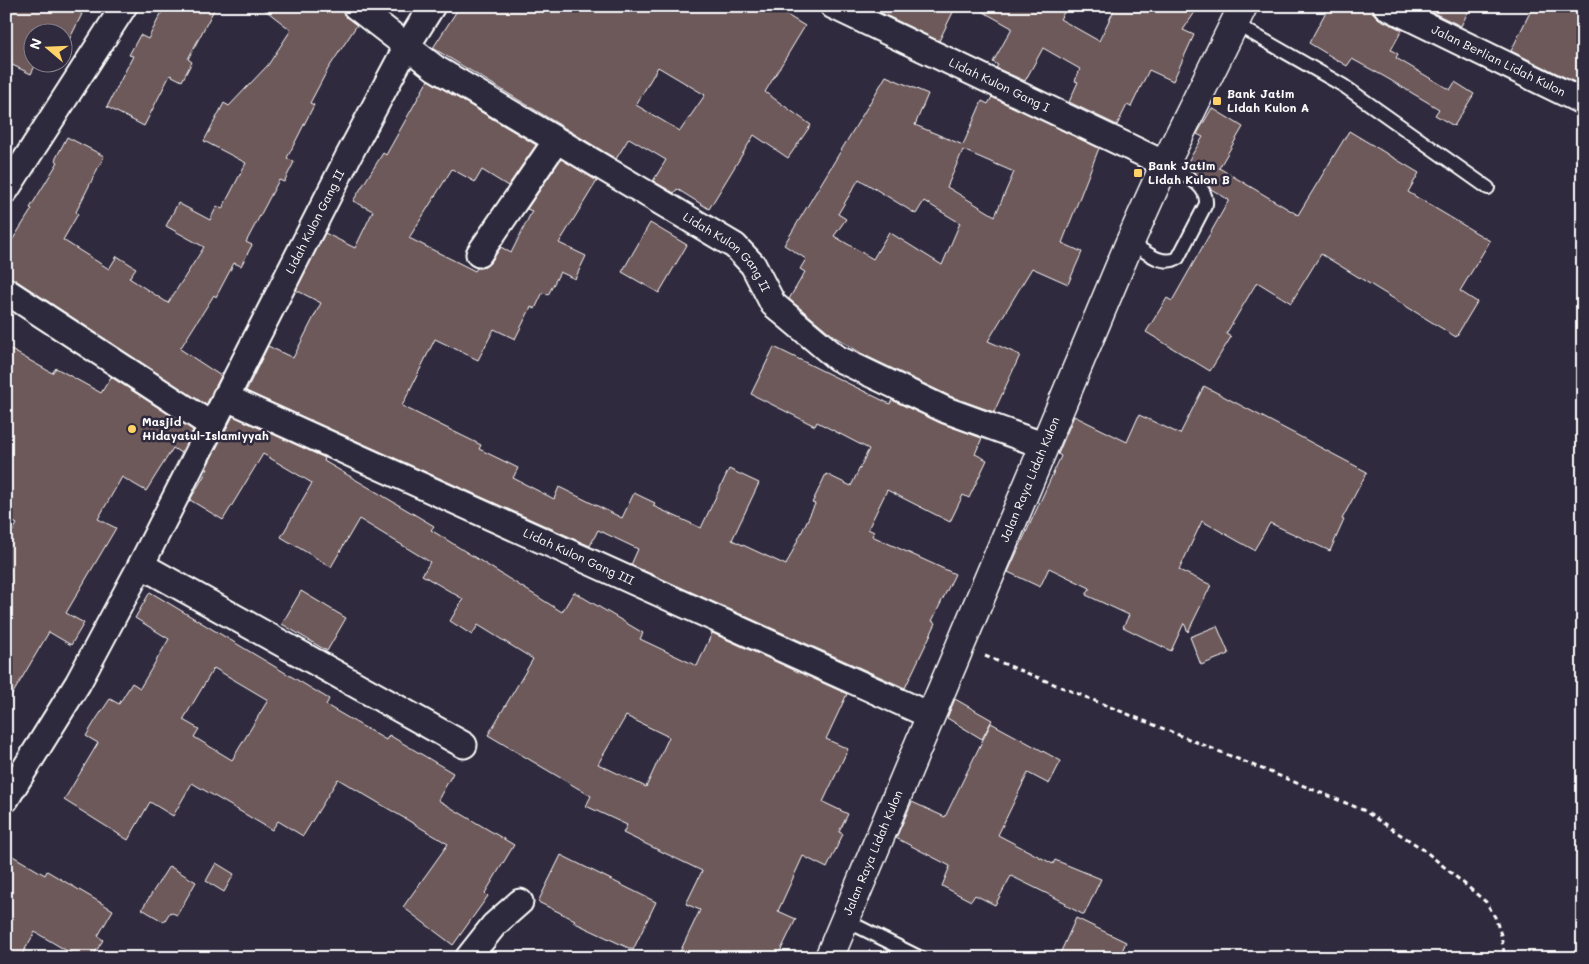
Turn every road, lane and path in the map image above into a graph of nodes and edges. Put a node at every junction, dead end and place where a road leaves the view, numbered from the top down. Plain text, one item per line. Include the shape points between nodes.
1 (355, 6) edge
2 (432, 6) edge
3 (833, 6) edge
4 (1386, 6) edge
5 (115, 9) edge
6 (1238, 15) edge
7 (407, 46) junction
8 (1583, 102) edge
9 (556, 141) junction
10 (1165, 164) junction
11 (1488, 188) dead end
12 (6, 190) edge
13 (1130, 242) junction
14 (479, 254) dead end
15 (6, 291) edge
16 (225, 397) junction
17 (211, 425) junction
18 (1045, 446) junction
19 (140, 565) junction
20 (987, 658) dead end
21 (931, 716) junction
22 (464, 745) dead end
23 (6, 799) edge
24 (520, 902) dead end
25 (845, 920) junction
26 (468, 958) edge
27 (829, 958) edge
28 (921, 958) edge
29 (1505, 958) edge

1 - 7 street, Lidah Kulon Gang II
2 - 7 street, Lidah Kulon Gang II
3 - 10 street, Lidah Kulon Gang I
4 - 8 street, Jalan Berlian Lidah Kulon
5 - 12 street
6 - 10 main road, Jalan Raya Lidah Kulon
6 - 11 lane
7 - 9 street, Lidah Kulon Gang II via 435,68
7 - 16 street, Lidah Kulon Gang II
9 - 14 street
9 - 18 street, Lidah Kulon Gang II via 735,246 753,265 774,304 837,358 946,410
10 - 13 main road, Jalan Raya Lidah Kulon
10 - 13 lane via 1203,188 1206,204 1178,258 1170,262 1163,262
13 - 18 main road, Jalan Raya Lidah Kulon
15 - 17 street
16 - 17 street, Lidah Kulon Gang II
16 - 21 street, Lidah Kulon Gang III
17 - 19 street, Lidah Kulon Gang II
18 - 21 main road, Jalan Raya Lidah Kulon
19 - 22 street
19 - 23 street, Lidah Kulon Gang II via 78,683
20 - 29 path via 1363,810 1424,850 1486,902 1495,917
21 - 25 main road, Jalan Raya Lidah Kulon
24 - 26 street via 494,925
25 - 27 main road, Jalan Raya Lidah Kulon
25 - 28 lane

